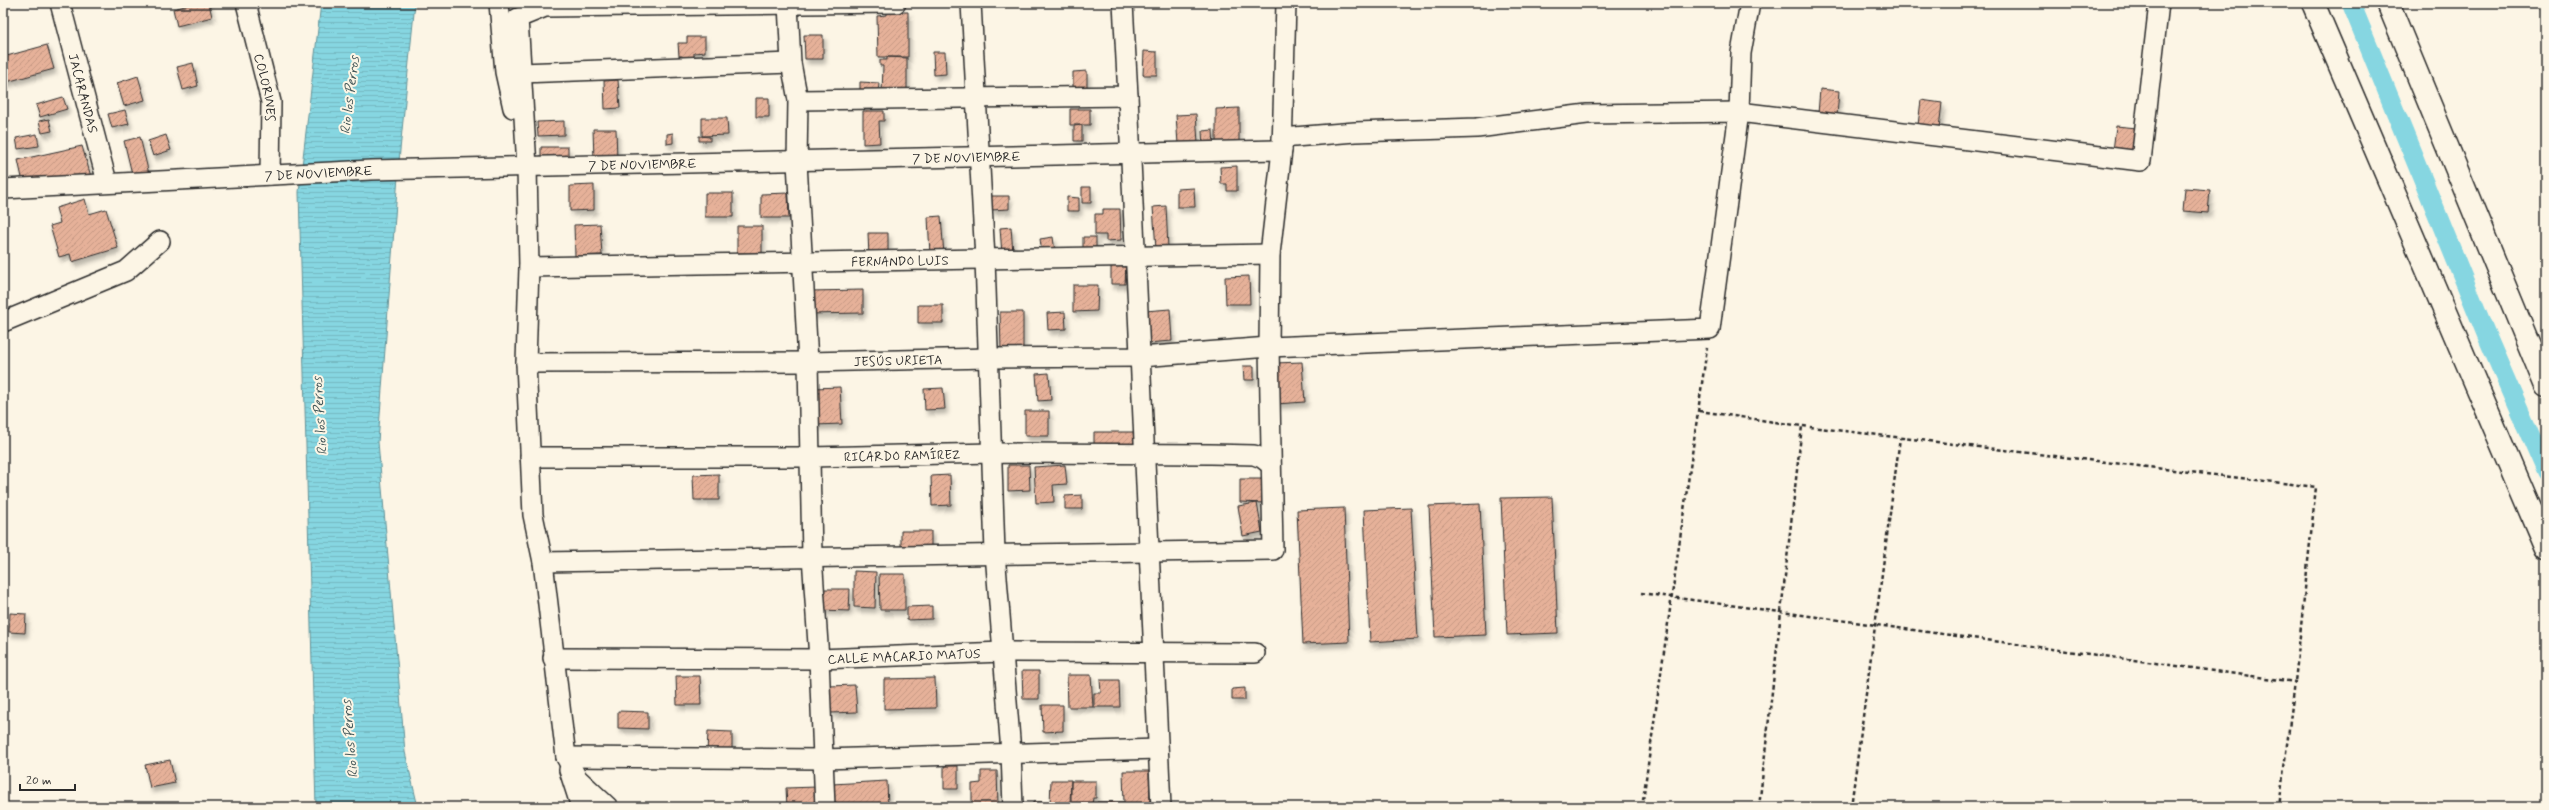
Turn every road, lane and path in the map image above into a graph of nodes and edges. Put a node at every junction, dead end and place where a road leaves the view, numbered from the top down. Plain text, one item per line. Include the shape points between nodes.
1 (60, 3) edge
2 (246, 3) edge
3 (499, 3) edge
4 (896, 3) edge
5 (970, 3) edge
6 (1122, 3) edge
7 (1286, 3) edge
8 (1750, 3) edge
9 (2159, 3) edge
10 (2313, 3) edge
11 (2388, 3) edge
12 (788, 4) junction
13 (791, 63) junction
14 (520, 73) junction
15 (975, 96) junction
16 (1128, 96) junction
17 (798, 100) junction
18 (1739, 112) junction
19 (1282, 144) junction
20 (1131, 154) junction
21 (980, 157) junction
22 (796, 162) junction
23 (527, 167) junction
24 (264, 175) junction
25 (107, 182) junction
26 (3, 190) edge
27 (160, 241) dead end
28 (1270, 254) junction
29 (1136, 256) junction
30 (985, 259) junction
31 (800, 261) junction
32 (529, 267) junction
33 (3, 322) edge
34 (1710, 330) junction
35 (1269, 347) junction
36 (1140, 357) junction
37 (989, 358) junction
38 (808, 362) junction
39 (526, 363) junction
40 (2546, 386) edge
41 (1699, 411) junction
42 (1802, 426) junction
43 (1900, 438) junction
44 (993, 453) junction
45 (1145, 454) junction
46 (530, 457) junction
47 (810, 457) junction
48 (1271, 465) junction
49 (2546, 548) edge
50 (995, 553) junction
51 (1149, 553) junction
52 (812, 556) junction
53 (543, 562) junction
54 (1641, 594) dead end
55 (1672, 599) junction
56 (1781, 614) junction
57 (1875, 626) junction
58 (1154, 651) junction
59 (1003, 652) junction
60 (1255, 653) dead end
61 (553, 658) junction
62 (819, 660) junction
63 (2295, 682) junction
64 (1158, 749) junction
65 (1011, 752) junction
66 (566, 757) junction
67 (823, 759) junction
68 (580, 807) edge
69 (608, 807) edge
70 (825, 807) edge
71 (1013, 807) edge
72 (1161, 807) edge
73 (1642, 807) edge
74 (1759, 807) edge
75 (1851, 807) edge
76 (2279, 807) edge

1 - 25 street, JACARANDAS
2 - 24 street, COLORINES via 271,102
3 - 23 street via 505,72
4 - 12 street
5 - 15 street
6 - 16 street
7 - 19 street
8 - 18 street via 1741,53
9 - 18 street, 7 DE NOVIEMBRE via 2141,161
10 - 49 street
11 - 40 street
12 - 13 street
12 - 14 street via 545,7 518,18
13 - 14 street
13 - 17 street
14 - 23 street
15 - 16 street
15 - 17 street
15 - 21 street
16 - 20 street
17 - 22 street
18 - 19 street, 7 DE NOVIEMBRE via 1587,114 1477,128 1355,132
18 - 34 street
19 - 20 street, 7 DE NOVIEMBRE
19 - 28 street
20 - 21 street, 7 DE NOVIEMBRE
20 - 29 street
21 - 22 street, 7 DE NOVIEMBRE
21 - 30 street
22 - 23 street, 7 DE NOVIEMBRE
22 - 31 street
23 - 24 street, 7 DE NOVIEMBRE
23 - 32 street
24 - 25 street, 7 DE NOVIEMBRE
25 - 26 street, 7 DE NOVIEMBRE
27 - 33 street via 126,271
28 - 29 street, FERNANDO LUIS
28 - 35 street
29 - 30 street, FERNANDO LUIS
29 - 36 street
30 - 31 street, FERNANDO LUIS
30 - 37 street
31 - 32 street, FERNANDO LUIS
31 - 38 street
32 - 39 street
34 - 35 street, JESÚS URIETA
34 - 41 path
35 - 36 street, JESÚS URIETA
35 - 48 street
36 - 37 street, JESÚS URIETA
36 - 45 street
37 - 38 street, JESÚS URIETA
37 - 44 street
38 - 39 street, JESÚS URIETA
38 - 47 street
39 - 46 street
41 - 42 path
41 - 55 path
42 - 43 path
42 - 56 path
43 - 57 path
43 - 63 path via 2316,487
44 - 45 street, RICARDO RAMÍREZ
44 - 47 street, RICARDO RAMÍREZ
44 - 50 street
45 - 48 street, RICARDO RAMÍREZ via 1254,455
45 - 51 street
46 - 47 street, RICARDO RAMÍREZ
46 - 53 street via 533,515
47 - 52 street
48 - 51 street via 1273,550
50 - 51 street
50 - 52 street
50 - 59 street
51 - 58 street
52 - 53 street
52 - 62 street
53 - 61 street
54 - 55 path
55 - 56 path
55 - 73 path
56 - 57 path
56 - 74 path
57 - 63 path
57 - 75 path
58 - 59 street, CALLE MACARIO MATUS
58 - 60 street, CALLE MACARIO MATUS
58 - 64 street
59 - 62 street, CALLE MACARIO MATUS
59 - 65 street
61 - 62 street, CALLE MACARIO MATUS
61 - 66 street
62 - 67 street
63 - 76 path
64 - 65 street
64 - 72 street
65 - 67 street
65 - 71 street
66 - 67 street
66 - 68 street
66 - 69 street via 577,778
67 - 70 street

